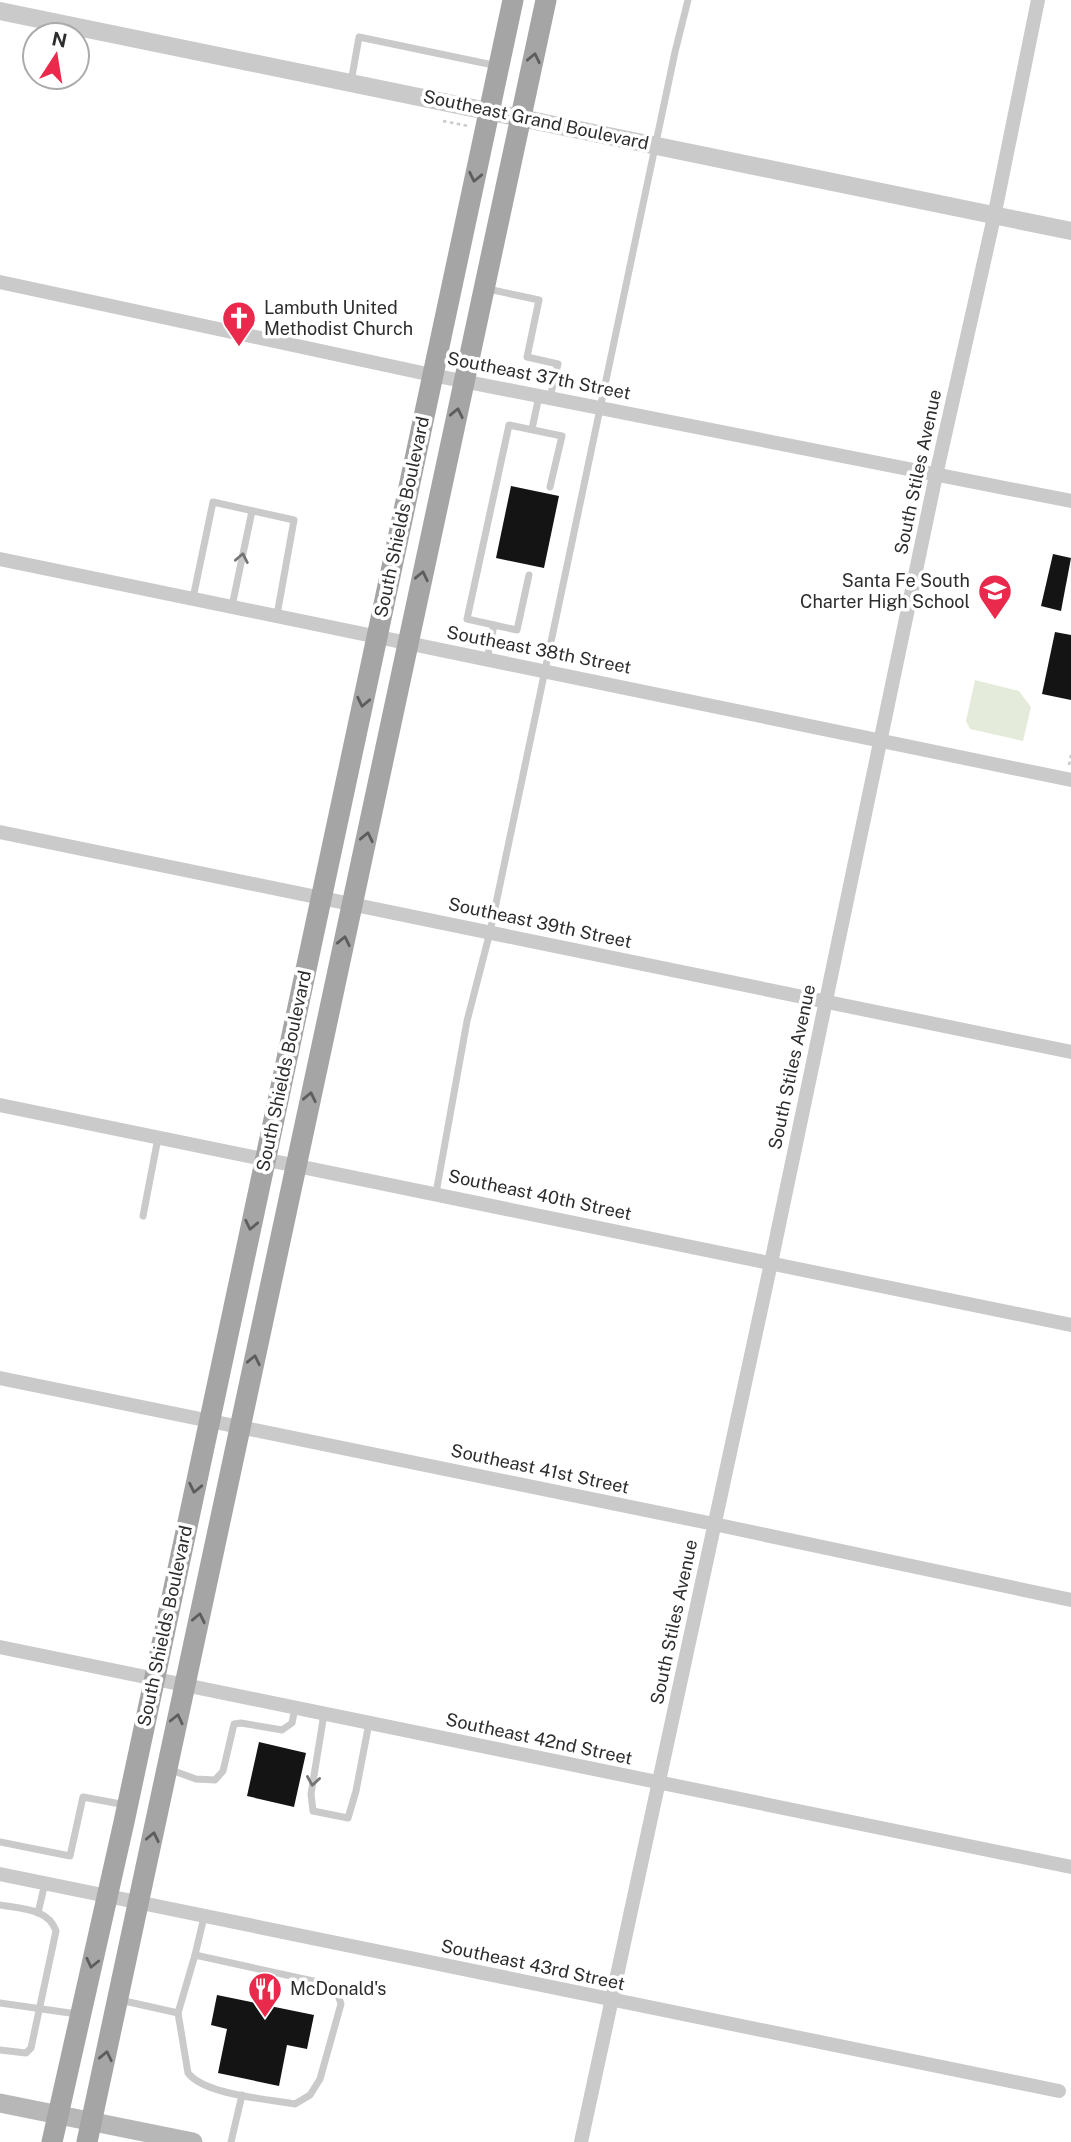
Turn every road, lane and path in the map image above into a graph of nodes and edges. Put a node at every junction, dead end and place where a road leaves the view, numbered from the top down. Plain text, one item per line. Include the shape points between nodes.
1 (513, 0) edge
2 (546, 0) edge
3 (688, 0) edge
4 (1038, 0) edge
5 (1, 9) edge
6 (499, 66) junction
7 (351, 82) junction
8 (489, 110) junction
9 (521, 116) junction
10 (655, 145) junction
11 (994, 217) junction
12 (1071, 232) edge
13 (0, 282) edge
14 (484, 288) junction
15 (432, 375) junction
16 (465, 380) junction
17 (545, 396) junction
18 (601, 407) junction
19 (532, 429) junction
20 (936, 475) junction
21 (550, 487) dead end
22 (1071, 502) edge
23 (252, 511) junction
24 (0, 559) edge
25 (529, 575) dead end
26 (193, 598) junction
27 (232, 606) junction
28 (277, 615) junction
29 (494, 625) junction
30 (377, 636) junction
31 (408, 643) junction
32 (487, 659) junction
33 (545, 670) junction
34 (883, 740) junction
35 (1071, 755) edge
36 (1070, 773) edge
37 (0, 832) edge
38 (321, 898) junction
39 (352, 904) junction
40 (490, 932) junction
41 (825, 1001) junction
42 (1071, 1052) edge
43 (0, 1105) edge
44 (159, 1137) junction
45 (265, 1158) junction
46 (296, 1164) junction
47 (436, 1193) junction
48 (142, 1216) dead end
49 (772, 1263) junction
50 (1071, 1325) edge
51 (0, 1378) edge
52 (209, 1421) junction
53 (240, 1427) junction
54 (714, 1524) junction
55 (1071, 1600) edge
56 (0, 1647) edge
57 (153, 1679) junction
58 (185, 1685) junction
59 (295, 1708) junction
60 (324, 1714) junction
61 (369, 1723) junction
62 (167, 1769) junction
63 (659, 1783) junction
64 (127, 1805) junction
65 (0, 1842) edge
66 (1071, 1867) edge
67 (0, 1874) edge
68 (45, 1883) junction
69 (107, 1896) junction
70 (138, 1903) junction
71 (0, 1905) edge
72 (38, 1913) junction
73 (204, 1917) junction
74 (195, 1955) junction
75 (118, 2000) junction
76 (611, 2000) junction
77 (0, 2003) edge
78 (40, 2007) junction
79 (178, 2012) junction
80 (81, 2015) junction
81 (0, 2050) edge
82 (1059, 2091) dead end
83 (242, 2095) junction
84 (0, 2103) edge
85 (59, 2115) junction
86 (89, 2132) edge
87 (52, 2142) edge
88 (193, 2142) edge
89 (232, 2142) edge
90 (581, 2142) edge

1 - 6 main road, South Shields Boulevard
9 -> 2 main road, South Shields Boulevard
3 - 10 lane
4 - 11 street, South Stiles Avenue
5 - 7 street, Southeast Grand Boulevard
6 - 7 lane via 359,37
6 - 8 main road, South Shields Boulevard
7 - 8 street, Southeast Grand Boulevard
8 - 9 street, Southeast Grand Boulevard
8 -> 15 main road, South Shields Boulevard
9 - 10 street, Southeast Grand Boulevard
9 - 14 main road, South Shields Boulevard
10 - 11 street, Southeast Grand Boulevard
10 - 18 lane
11 - 12 street, Southeast Grand Boulevard
11 - 20 street, South Stiles Avenue
13 - 15 street, Southeast 37th Street
14 - 16 main road, South Shields Boulevard
14 - 17 lane via 539,300 527,357 558,363
15 - 16 street, Southeast 37th Street
15 - 30 main road, South Shields Boulevard
16 - 17 street, Southeast 37th Street
31 -> 16 main road, South Shields Boulevard
17 - 18 street, Southeast 37th Street
17 - 19 lane
18 - 20 street, Southeast 37th Street
18 - 33 lane
19 - 21 lane via 562,436
19 - 29 lane via 509,425 467,620
20 - 22 street, Southeast 37th Street
20 - 34 street, South Stiles Avenue
23 - 26 lane via 213,502
27 -> 23 lane
23 - 28 lane via 294,520
24 - 26 street, Southeast 38th Street
25 - 29 lane via 517,630
26 - 27 street, Southeast 38th Street
27 - 28 street, Southeast 38th Street
28 - 30 street, Southeast 38th Street
29 - 32 lane
30 - 31 street, Southeast 38th Street
30 -> 38 main road, South Shields Boulevard
31 - 32 street, Southeast 38th Street
39 -> 31 main road, South Shields Boulevard
32 - 33 street, Southeast 38th Street
33 - 34 street, Southeast 38th Street
33 - 40 lane
34 - 36 street, Southeast 38th Street
34 - 41 street, South Stiles Avenue
35 - 36 path
37 - 38 street, Southeast 39th Street
38 - 39 street, Southeast 39th Street
38 - 45 main road, South Shields Boulevard
39 - 40 street, Southeast 39th Street
46 -> 39 main road, South Shields Boulevard
40 - 41 street, Southeast 39th Street
40 - 47 lane via 467,1021
41 - 42 street, Southeast 39th Street
41 - 49 street, South Stiles Avenue
43 - 44 street, Southeast 40th Street
44 - 45 street, Southeast 40th Street
44 - 48 lane
45 - 46 street, Southeast 40th Street
45 -> 52 main road, South Shields Boulevard
46 - 47 street, Southeast 40th Street
53 -> 46 main road, South Shields Boulevard
47 - 49 street, Southeast 40th Street
49 - 50 street, Southeast 40th Street
49 - 54 street, South Stiles Avenue
51 - 52 street, Southeast 41st Street
52 - 53 street, Southeast 41st Street
52 -> 57 main road, South Shields Boulevard
53 - 54 street, Southeast 41st Street
58 -> 53 main road, South Shields Boulevard
54 - 55 street, Southeast 41st Street
54 - 63 street, South Stiles Avenue
56 - 57 street, Southeast 42nd Street
57 - 58 street, Southeast 42nd Street
57 - 64 main road, South Shields Boulevard
58 - 59 street, Southeast 42nd Street
62 -> 58 main road, South Shields Boulevard
59 - 60 street, Southeast 42nd Street
59 - 62 lane via 292,1723 282,1730 234,1724 223,1771 215,1780
60 - 61 street, Southeast 42nd Street
60 -> 61 lane via 311,1794 313,1811 348,1818
61 - 63 street, Southeast 42nd Street
70 -> 62 main road, South Shields Boulevard
63 - 66 street, Southeast 42nd Street
63 - 76 street, South Stiles Avenue
64 - 65 lane via 83,1797 70,1856
64 - 69 main road, South Shields Boulevard
67 - 68 street, Southeast 43rd Street
68 - 69 street, Southeast 43rd Street
68 - 72 lane
69 - 70 street, Southeast 43rd Street
69 -> 80 main road, South Shields Boulevard
70 - 73 street, Southeast 43rd Street
70 - 75 main road, South Shields Boulevard
71 - 72 lane
72 - 78 lane via 53,1922 56,1931
73 - 74 lane
73 - 76 street, Southeast 43rd Street
74 - 79 lane
74 - 83 lane via 327,1984 340,1998 320,2079 310,2095 295,2104
75 - 79 lane
86 -> 75 main road, South Shields Boulevard
76 - 82 street, Southeast 43rd Street
76 - 90 street, South Stiles Avenue
77 - 78 lane
78 - 80 lane
78 - 81 lane via 31,2048 26,2053
79 - 83 lane via 188,2073 199,2083
80 - 85 main road, South Shields Boulevard
83 - 89 lane
84 - 85 main road
85 - 86 main road
85 - 87 main road, South Shields Boulevard
86 - 88 main road

